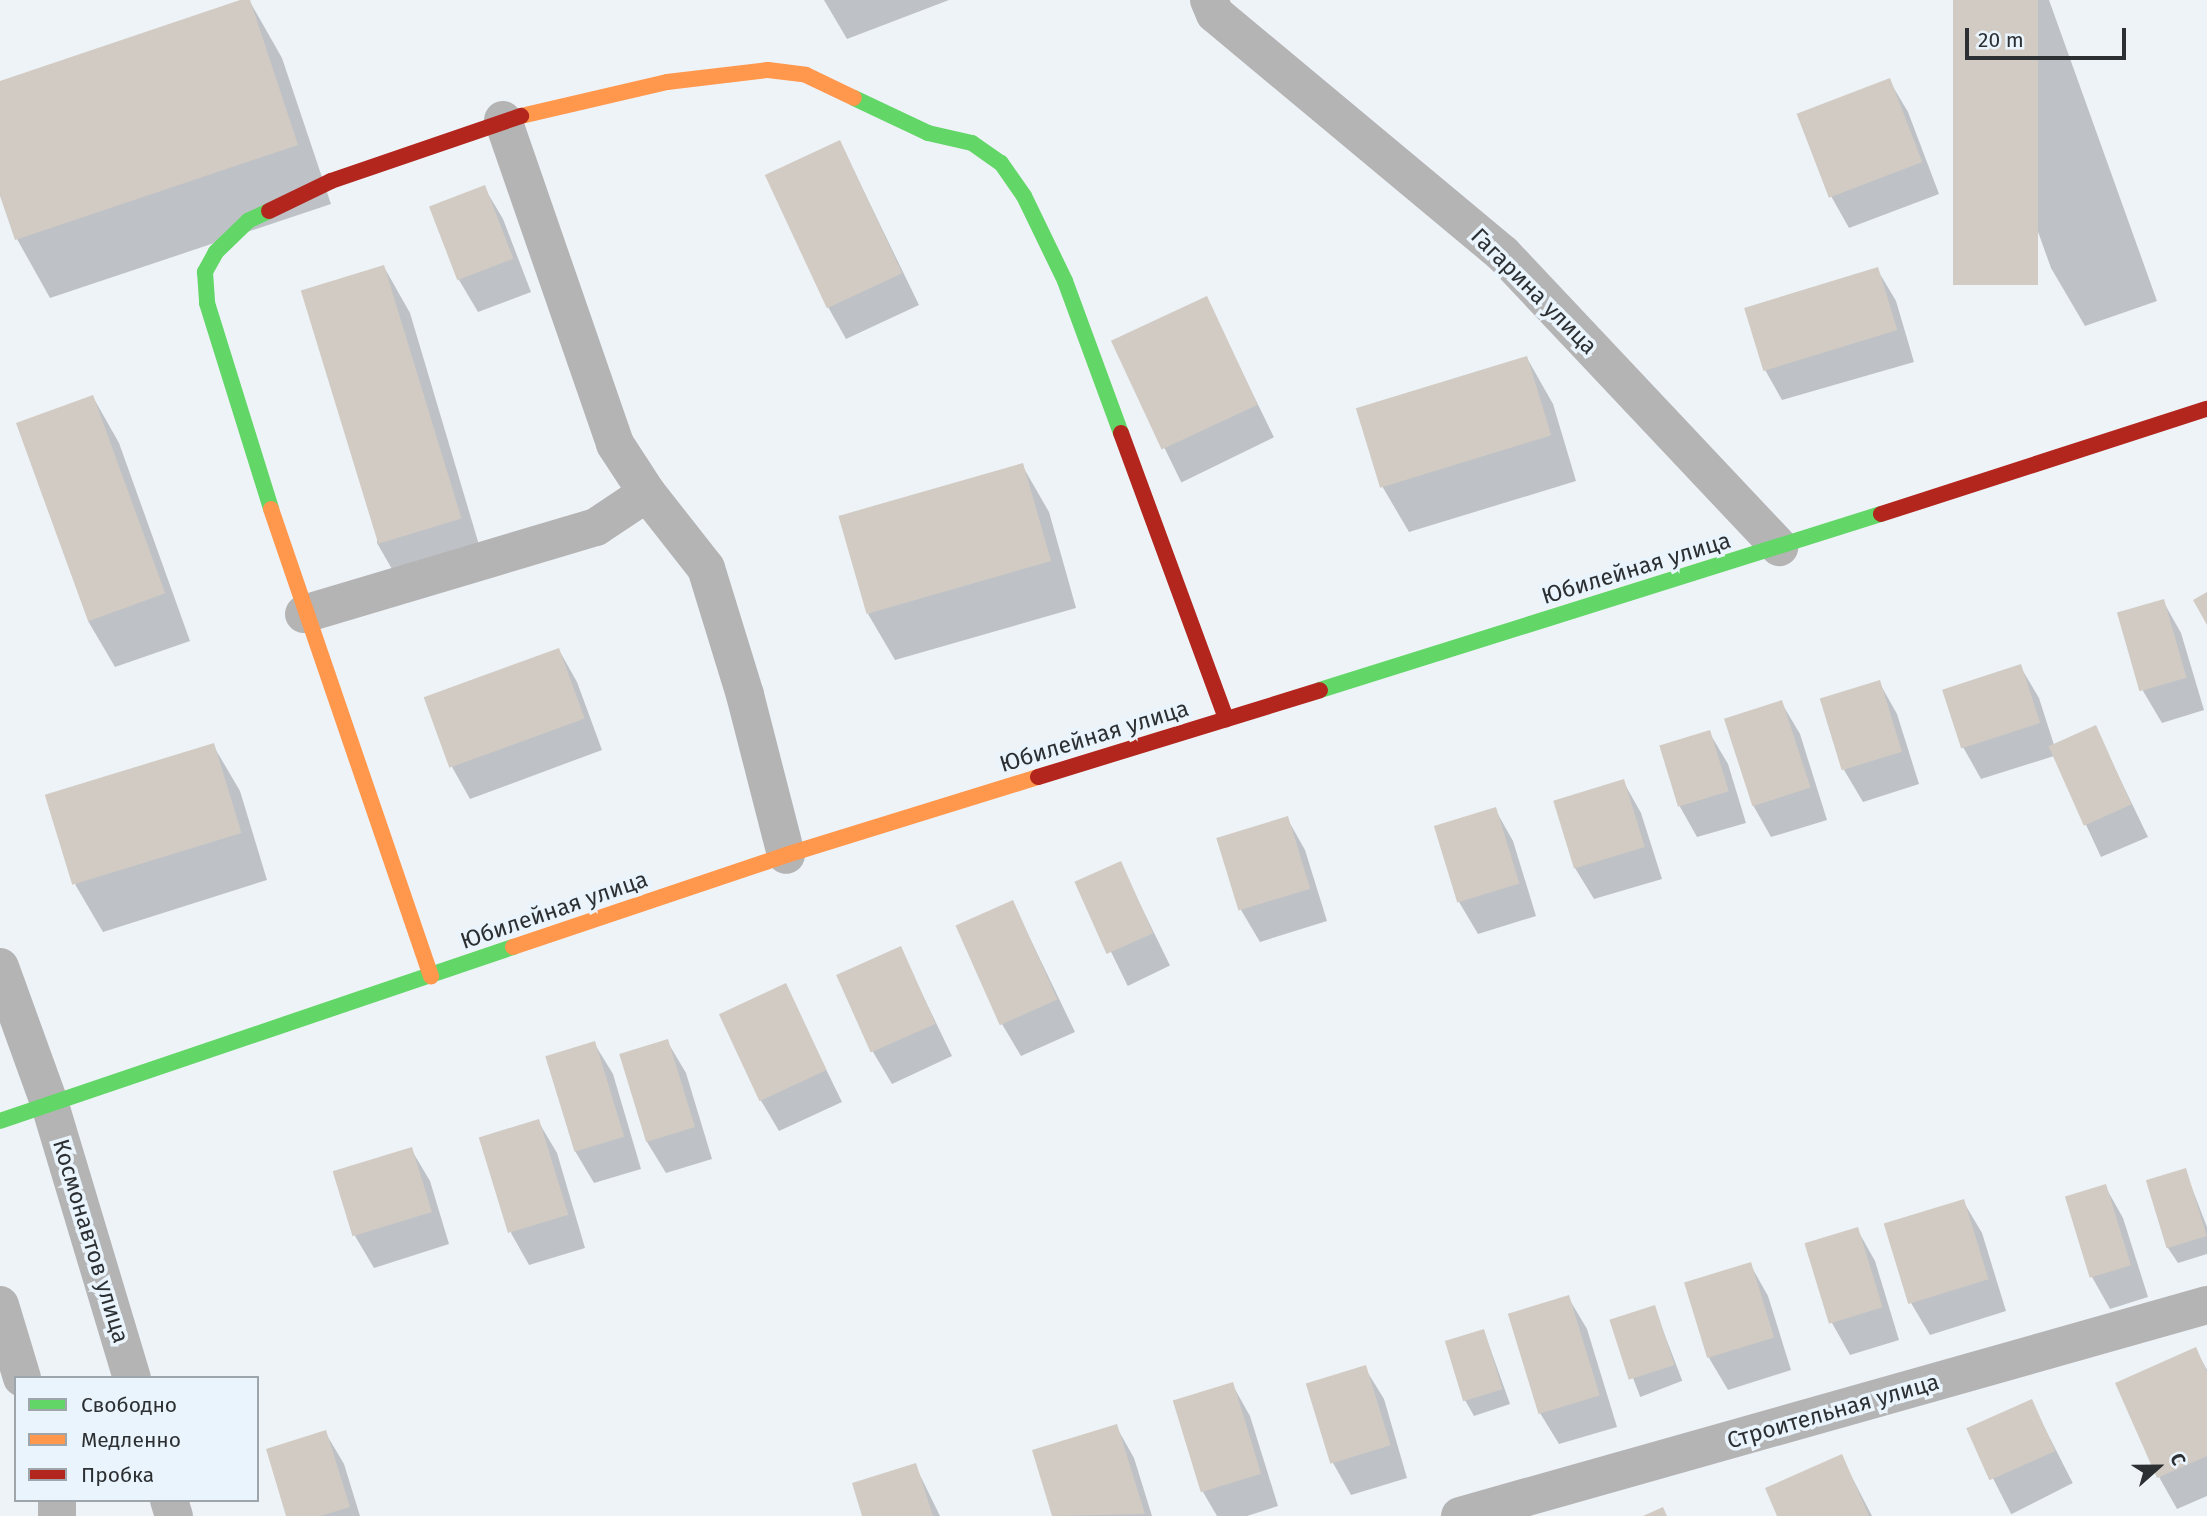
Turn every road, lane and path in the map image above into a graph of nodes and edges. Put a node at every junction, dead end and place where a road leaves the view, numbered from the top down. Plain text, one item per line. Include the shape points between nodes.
1 (1209, 0) edge
2 (503, 120) junction
3 (2207, 409) edge
4 (647, 494) junction
5 (1779, 547) junction
6 (304, 614) junction
7 (1226, 719) junction
8 (786, 855) junction
9 (0, 967) edge
10 (431, 976) junction
11 (50, 1105) junction
12 (0, 1121) edge
13 (0, 1305) edge
14 (2207, 1305) edge
15 (21, 1376) edge
16 (131, 1376) edge
17 (1460, 1516) edge

1 - 5 street, Гагарина улица via 1215,14 1503,254
2 - 4 street via 615,444
2 - 6 main road via 331,181 248,220 216,252 205,272 207,303
2 - 7 main road via 667,82 768,70 806,75 928,133 972,143 1001,163 1024,196 1065,281
3 - 5 main road, Юбилейная улица
4 - 6 street via 584,532
4 - 8 street via 706,568
5 - 7 main road, Юбилейная улица
6 - 10 main road
7 - 8 main road, Юбилейная улица
8 - 10 main road, Юбилейная улица
9 - 11 street, Космонавтов улица
10 - 11 main road, Юбилейная улица
11 - 12 main road, Юбилейная улица
11 - 16 street, Космонавтов улица
13 - 15 street
14 - 17 street, Строительная улица

